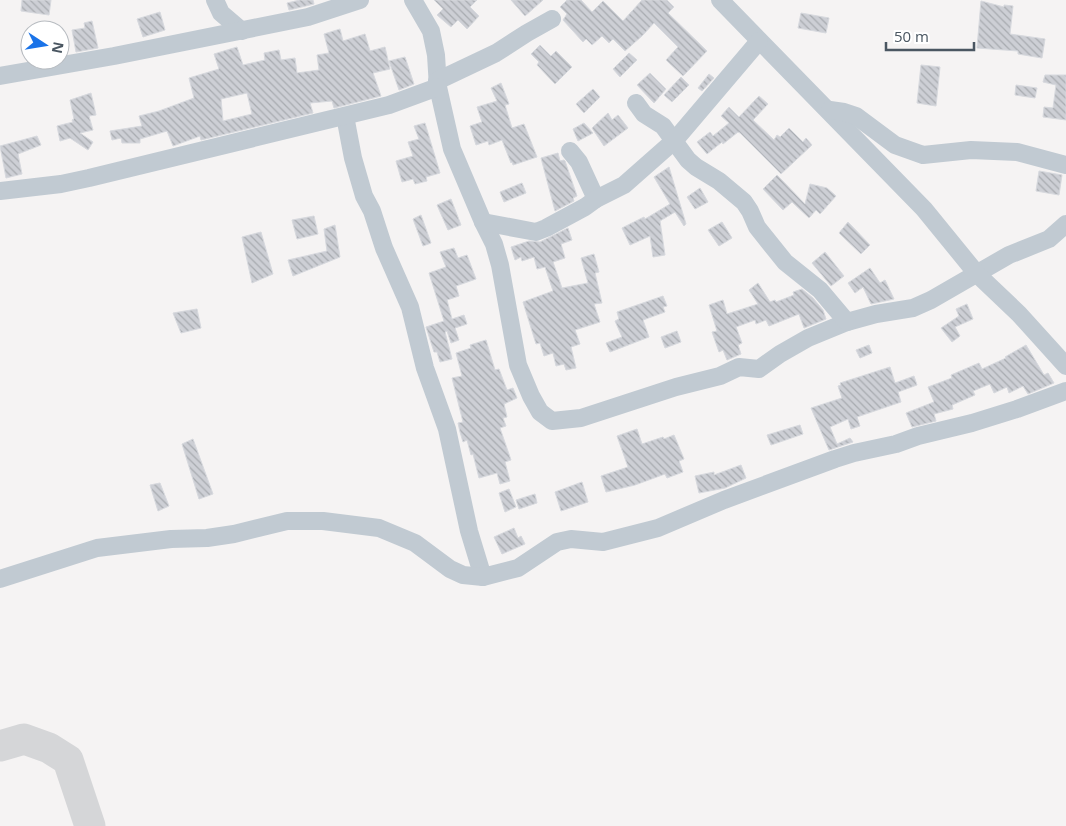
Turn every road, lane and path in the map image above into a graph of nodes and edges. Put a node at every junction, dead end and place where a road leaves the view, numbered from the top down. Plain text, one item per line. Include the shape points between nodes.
1 (215, 0) edge
2 (360, 0) edge
3 (414, 0) edge
4 (720, 0) edge
5 (552, 19) dead end
6 (242, 31) junction
7 (759, 41) junction
8 (0, 76) edge
9 (438, 84) junction
10 (636, 103) dead end
11 (830, 110) junction
12 (345, 116) junction
13 (675, 140) junction
14 (570, 151) dead end
15 (1066, 165) edge
16 (0, 191) edge
17 (596, 199) junction
18 (482, 222) junction
19 (1066, 224) edge
20 (977, 274) junction
21 (848, 322) junction
22 (1058, 350) edge
23 (1066, 366) edge
24 (1066, 391) edge
25 (483, 577) junction
26 (0, 578) edge

1 - 6 street via 221,12
2 - 6 street via 308,17
3 - 9 street via 431,31
4 - 7 street
5 - 9 street
6 - 8 street
7 - 11 street
7 - 13 street
9 - 12 street via 389,105
9 - 18 street via 452,149
10 - 13 street
11 - 15 street via 856,116 895,145 923,155 971,150 1018,152
11 - 20 street via 924,209
12 - 16 street via 62,184
12 - 25 street via 364,196 410,307 425,368 447,430 469,531
13 - 17 street via 624,185
13 - 21 street via 692,163 744,202 757,227 785,262 820,290
14 - 17 street via 579,162
17 - 18 street via 585,208 536,232
18 - 21 street via 494,244 500,265 518,365 540,412 552,421 581,418 739,368 759,369 808,338
19 - 20 street via 1049,239 1009,255
20 - 21 street via 913,308
20 - 22 street
22 - 23 street
24 - 25 street via 1017,410 835,459 658,528 603,542 571,539 557,542 518,568
25 - 26 street via 463,575 450,569 415,543 379,528 287,521 206,538 97,548

